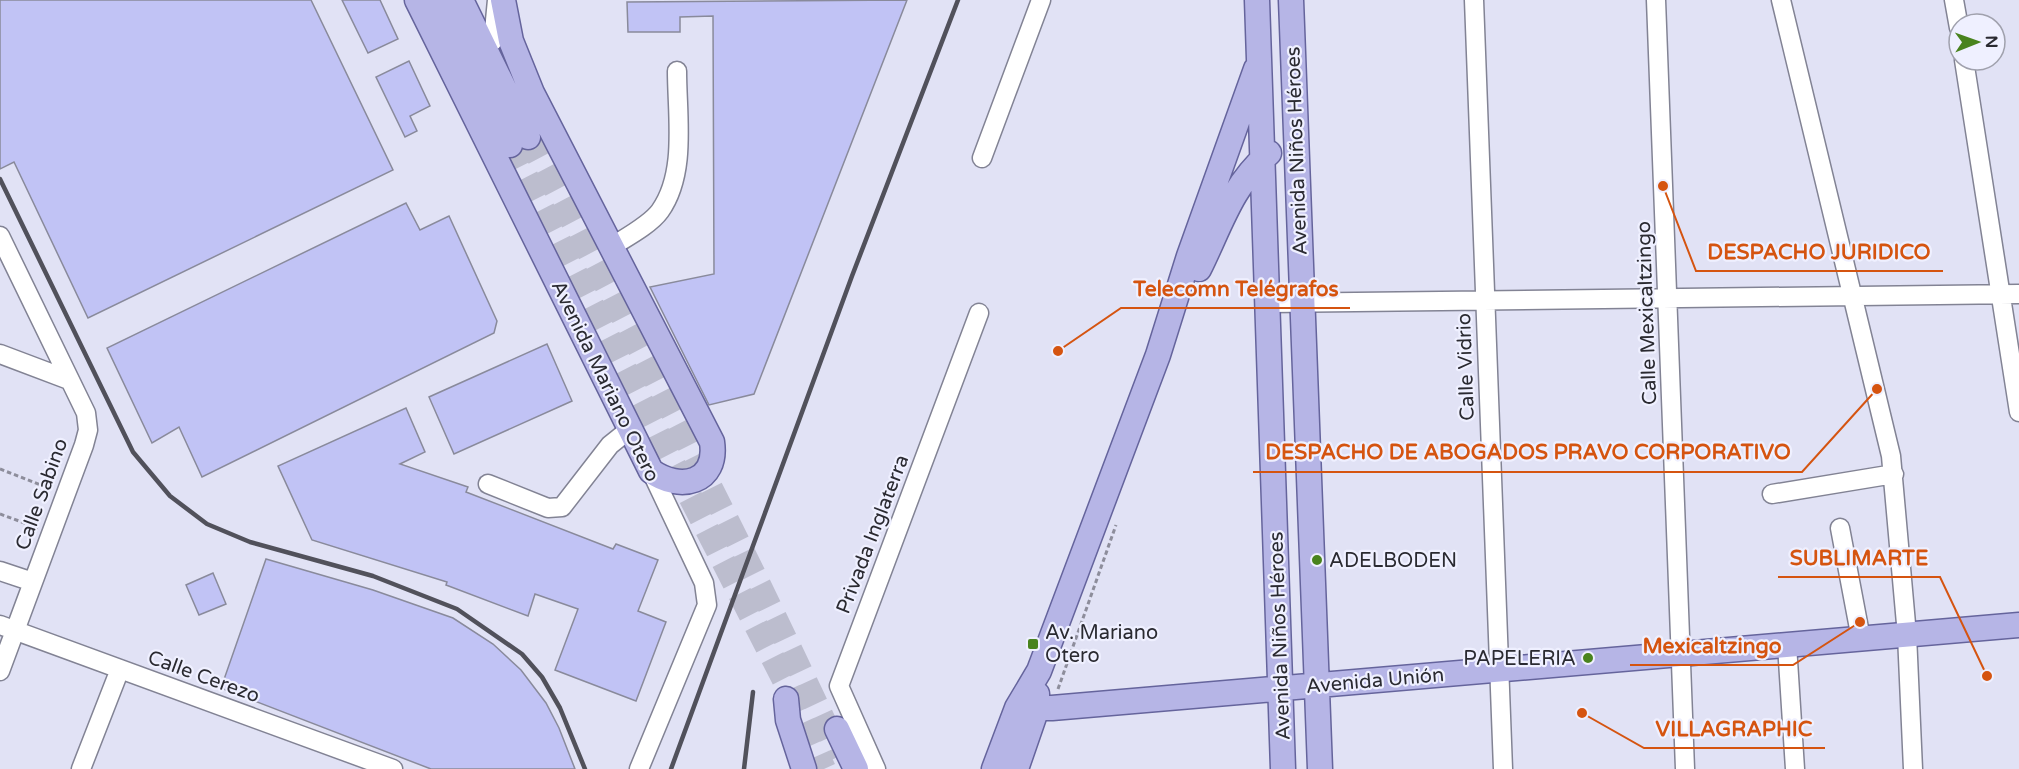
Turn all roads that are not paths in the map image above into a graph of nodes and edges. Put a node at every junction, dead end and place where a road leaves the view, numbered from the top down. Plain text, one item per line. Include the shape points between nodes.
1 (417, 0) edge
2 (440, 0) edge
3 (460, 0) edge
4 (476, 0) edge
5 (497, 0) edge
6 (503, 0) edge
7 (1041, 0) edge
8 (1257, 0) edge
9 (1290, 0) edge
10 (1305, 0) edge
11 (1474, 0) edge
12 (1656, 0) edge
13 (1781, 0) edge
14 (1291, 29) junction
15 (493, 41) junction
16 (1259, 58) junction
17 (677, 71) dead end
18 (1966, 72) edge
19 (1295, 130) junction
20 (520, 135) junction
21 (982, 158) dead end
22 (1263, 158) junction
23 (0, 236) edge
24 (611, 247) junction
25 (2011, 294) edge
26 (1853, 296) junction
27 (1668, 298) junction
28 (1485, 300) junction
29 (1268, 303) junction
30 (1302, 303) junction
31 (979, 313) dead end
32 (0, 354) edge
33 (1158, 355) junction
34 (69, 380) junction
35 (2019, 412) edge
36 (630, 429) junction
37 (651, 471) junction
38 (1893, 474) junction
39 (488, 484) dead end
40 (1772, 494) dead end
41 (1840, 528) dead end
42 (0, 571) edge
43 (33, 582) junction
44 (2019, 625) edge
45 (8, 628) edge
46 (1907, 635) junction
47 (1861, 639) junction
48 (1787, 645) junction
49 (1681, 654) junction
50 (120, 669) junction
51 (1499, 669) junction
52 (0, 671) edge
53 (1317, 685) junction
54 (1280, 688) junction
55 (786, 699) dead end
56 (1027, 708) junction
57 (837, 729) tunnel mouth
58 (81, 769) edge
59 (393, 769) edge
60 (639, 769) edge
61 (804, 769) edge
62 (856, 769) edge
63 (876, 769) edge
64 (994, 769) edge
65 (1016, 769) edge
66 (1283, 769) edge
67 (1320, 769) edge
68 (1503, 769) edge
69 (1685, 769) edge
70 (1795, 769) edge
71 (1913, 769) edge

1 - 36 main road, Avenida Mariano Otero
2 - 20 main road
3 - 20 main road
4 - 15 main road
5 - 15 street
6 - 24 main road via 518,62
7 - 21 street
8 - 16 main road, Avenida Niños Héroes
9 - 14 main road, Avenida Niños Héroes
10 - 14 main road
11 - 28 street, Calle Vidrio
12 - 27 street, Calle Mexicaltzingo
13 - 26 street
14 - 19 main road, Avenida Niños Héroes
15 - 20 main road
16 - 22 main road, Avenida Niños Héroes
16 - 33 main road
17 - 24 street via 674,185 659,213
18 - 25 street
19 - 22 main road
19 - 30 main road, Avenida Niños Héroes
22 - 29 main road, Avenida Niños Héroes
22 - 33 main road via 1230,199
23 - 34 street, Calle Sabino
24 - 37 main road via 712,441 711,463 699,478 689,482 668,481
25 - 26 street
25 - 35 street
26 - 27 street
26 - 38 street
27 - 28 street
27 - 49 street, Calle Mexicaltzingo
28 - 30 street
28 - 51 street, Calle Vidrio
29 - 30 street
29 - 54 main road, Avenida Niños Héroes
30 - 53 main road, Avenida Niños Héroes
31 - 63 street, Privada Inglaterra via 839,686
32 - 34 street
33 - 56 main road
34 - 43 street, Calle Sabino via 86,414 88,430
36 - 37 main road, Avenida Mariano Otero
36 - 39 street via 610,445 562,507 548,508
37 - 60 street, Avenida Mariano Otero via 704,583 707,605
38 - 40 street
38 - 46 street
41 - 47 street
42 - 43 street
43 - 45 street, Calle Sabino
44 - 46 main road, Avenida Unión
45 - 50 street, Calle Cerezo
45 - 52 street, Calle Sabino
46 - 47 main road, Avenida Unión
46 - 71 street
47 - 48 main road, Avenida Unión
48 - 49 main road, Avenida Unión
48 - 70 street
49 - 51 main road, Avenida Unión
49 - 69 street, Calle Mexicaltzingo
50 - 58 street
50 - 59 street, Calle Cerezo
51 - 53 main road, Avenida Unión
51 - 68 street, Calle Vidrio
53 - 54 main road, Avenida Unión
53 - 67 main road, Avenida Niños Héroes
54 - 56 main road, Avenida Unión
54 - 66 main road, Avenida Niños Héroes
55 - 61 main road via 788,720
56 - 64 main road
56 - 65 main road
57 - 62 main road

